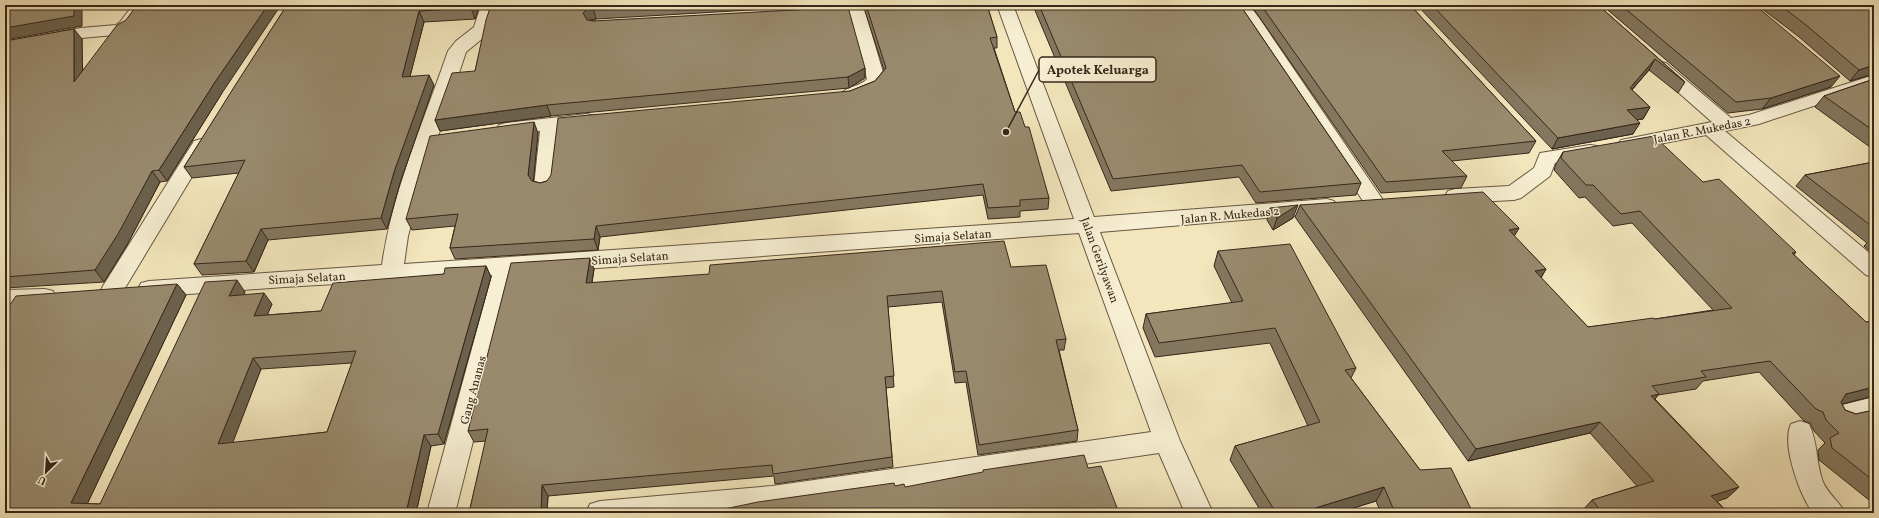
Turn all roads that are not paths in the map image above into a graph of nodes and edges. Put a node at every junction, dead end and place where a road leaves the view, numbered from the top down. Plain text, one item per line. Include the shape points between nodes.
1 (142, 5) edge
2 (489, 5) edge
3 (1005, 5) edge
4 (1240, 5) edge
5 (852, 9) edge
6 (5, 47) edge
7 (1649, 57) edge
8 (1831, 76) edge
9 (1874, 80) edge
10 (1848, 90) junction
11 (836, 95) edge
12 (604, 118) edge
13 (551, 123) junction
14 (1719, 127) junction
15 (211, 129) edge
16 (488, 132) edge
17 (544, 186) edge
18 (1437, 197) edge
19 (1087, 227) junction
20 (506, 266) junction
21 (1874, 269) edge
22 (392, 273) junction
23 (111, 292) junction
24 (88, 294) edge
25 (65, 296) edge
26 (12, 299) edge
27 (5, 319) edge
28 (1874, 407) edge
29 (1843, 414) edge
30 (1800, 432) dead end
31 (1167, 441) junction
32 (441, 513) edge
33 (600, 513) edge
34 (1199, 513) edge
35 (1831, 513) edge

1 - 6 street via 120,30 81,33
2 - 22 street via 482,29 457,51 434,140 398,233
3 - 19 street, Jalan Gerilyawan
4 - 19 street, Jalan R. Mukedas 2 via 1382,202
5 - 11 street via 876,79 874,84 867,88 851,94
7 - 14 street
8 - 10 street
9 - 10 street, Jalan R. Mukedas 2
10 - 14 street, Jalan R. Mukedas 2 via 1752,120
12 - 13 street
13 - 16 street
13 - 17 street
14 - 18 street, Jalan R. Mukedas 2 via 1542,153 1542,171 1514,192
14 - 21 street
15 - 23 street
19 - 20 street, Simaja Selatan
19 - 31 street, Jalan Gerilyawan
20 - 22 street, Simaja Selatan
20 - 32 street, Gang Ananas
22 - 23 street, Simaja Selatan via 199,295
23 - 24 street, Simaja Selatan
25 - 26 street
26 - 27 street
28 - 29 street
30 - 35 street via 1809,483 1820,503
31 - 33 street via 772,498
31 - 34 street, Jalan Gerilyawan

